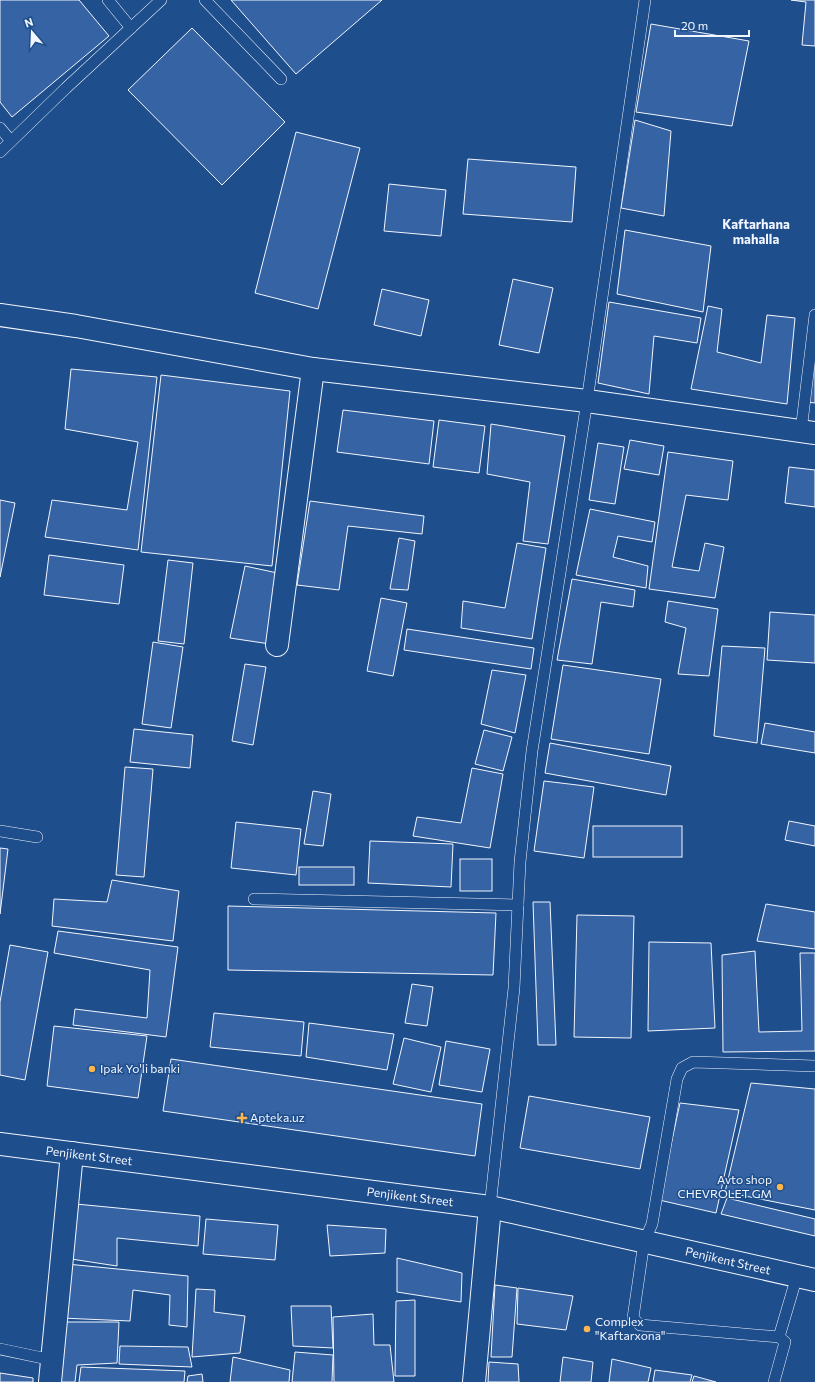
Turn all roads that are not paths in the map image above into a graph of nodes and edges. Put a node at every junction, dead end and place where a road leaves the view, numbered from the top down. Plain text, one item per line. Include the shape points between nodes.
1 (108, 0) edge
2 (161, 0) edge
3 (205, 0) edge
4 (645, 0) edge
5 (131, 28) junction
6 (281, 79) dead end
7 (0, 128) edge
8 (11, 141) junction
9 (0, 152) edge
10 (0, 315) edge
11 (815, 315) edge
12 (313, 369) junction
13 (587, 401) junction
14 (808, 432) edge
15 (277, 645) dead end
16 (0, 831) edge
17 (37, 837) dead end
18 (254, 899) dead end
19 (518, 905) junction
20 (815, 1066) edge
21 (0, 1146) edge
22 (72, 1153) junction
23 (490, 1207) junction
24 (644, 1242) junction
25 (806, 1278) edge
26 (779, 1337) junction
27 (0, 1349) edge
28 (52, 1360) junction
29 (50, 1382) edge
30 (474, 1382) edge
31 (774, 1382) edge

1 - 5 lane
2 - 5 lane
3 - 6 lane
4 - 13 lane
5 - 8 lane
7 - 8 lane
8 - 9 lane
10 - 12 street via 76,326
11 - 14 lane
12 - 13 street
12 - 15 street
13 - 14 street
13 - 19 lane via 532,751
16 - 17 lane
18 - 19 lane
19 - 23 lane via 514,988
20 - 24 lane via 693,1062 682,1068 676,1079 652,1224
21 - 22 street, Penjikent Street
22 - 23 street, Penjikent Street
22 - 28 street
23 - 24 street, Penjikent Street
23 - 30 street
24 - 25 street, Penjikent Street
24 - 26 lane via 634,1318 640,1325
25 - 26 lane
26 - 31 lane via 785,1342
27 - 28 lane
28 - 29 street

